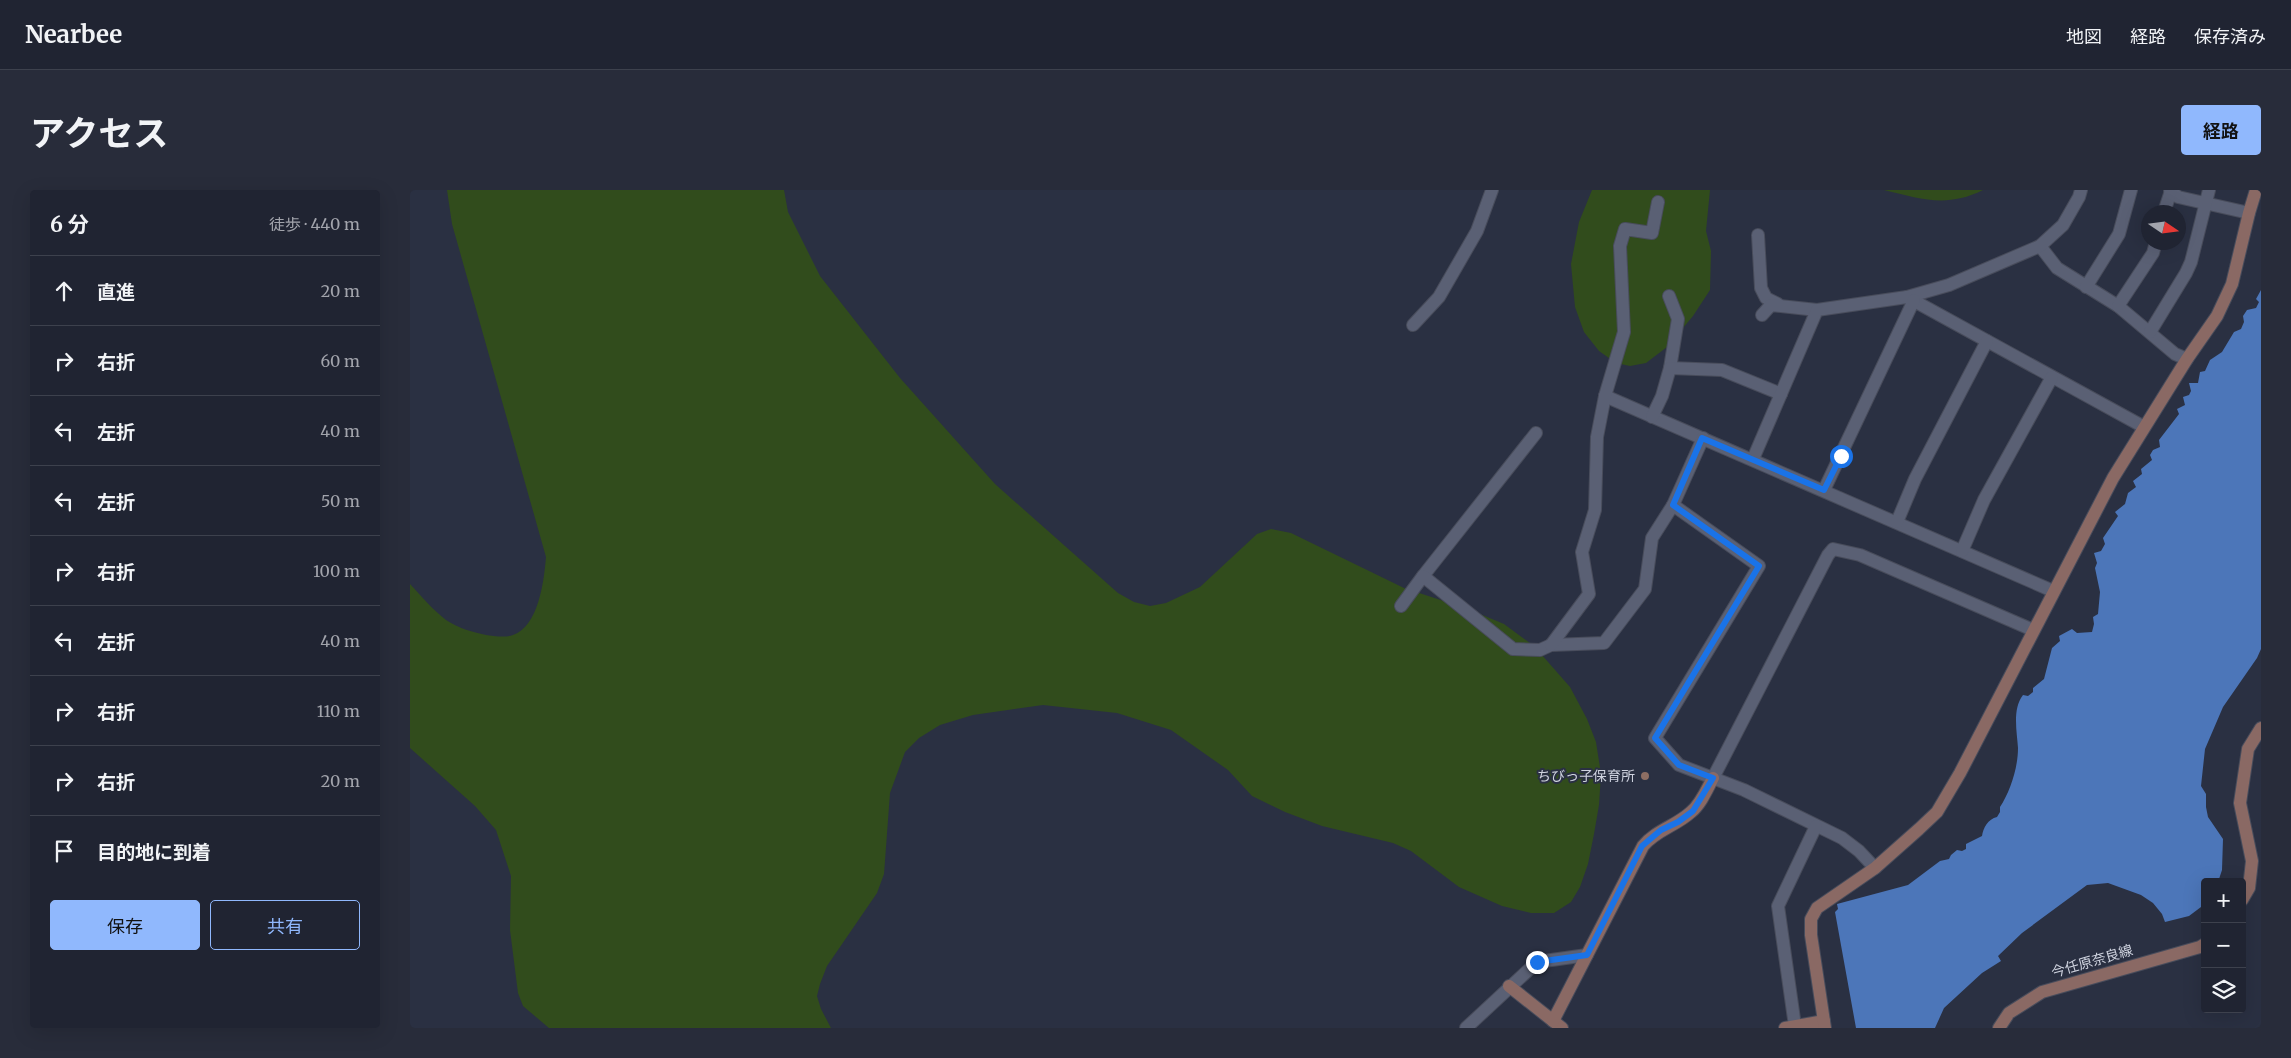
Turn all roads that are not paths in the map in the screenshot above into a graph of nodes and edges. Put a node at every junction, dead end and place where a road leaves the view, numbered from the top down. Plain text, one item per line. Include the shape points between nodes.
1 (1492, 190) edge
2 (2081, 190) edge
3 (2131, 190) edge
4 (2170, 190) edge
5 (2209, 190) edge
6 (2256, 190) edge
7 (1658, 202) dead end
8 (2205, 203) junction
9 (2166, 205) edge
10 (2249, 213) junction
11 (1758, 235) dead end
12 (2040, 246) junction
13 (2154, 250) edge
14 (2086, 287) junction
15 (1669, 296) dead end
16 (1911, 298) junction
17 (1778, 304) junction
18 (2118, 306) junction
19 (1818, 310) junction
20 (1762, 315) dead end
21 (1413, 325) dead end
22 (2150, 332) junction
23 (1987, 341) junction
24 (2187, 359) junction
25 (1670, 368) junction
26 (2052, 377) junction
27 (1781, 394) junction
28 (1605, 396) junction
29 (1652, 417) junction
30 (2144, 427) junction
31 (1536, 433) dead end
32 (1702, 438) junction
33 (1753, 459) junction
34 (1824, 490) junction
35 (1673, 505) junction
36 (1897, 522) junction
37 (1962, 551) junction
38 (1422, 576) junction
39 (2053, 591) junction
40 (1401, 606) dead end
41 (2033, 630) junction
42 (1551, 645) junction
43 (2261, 728) edge
44 (1713, 778) junction
45 (1816, 826) junction
46 (1875, 868) junction
47 (2246, 893) edge
48 (2201, 946) edge
49 (1587, 955) junction
50 (1509, 986) junction
51 (1825, 1024) edge
52 (1557, 1025) edge
53 (1790, 1027) edge
54 (1466, 1028) edge
55 (1999, 1028) edge

1 - 21 street via 1477,231 1439,296
2 - 12 street via 2063,225
3 - 14 street via 2119,234
4 - 8 street via 2178,197
4 - 9 street
5 - 8 street
6 - 10 street
7 - 28 street via 1652,233 1625,229 1622,234 1624,332
8 - 10 street
8 - 22 street via 2191,262
10 - 24 street via 2232,284 2217,316
11 - 17 street via 1761,288 1766,298
12 - 14 street via 2057,268
12 - 16 street
13 - 18 street
14 - 18 street
15 - 25 street via 1678,319
16 - 19 street
16 - 23 street
16 - 34 street
17 - 19 street
17 - 20 street via 1771,304
18 - 22 street
19 - 27 street
22 - 24 street via 2175,354
23 - 26 street
23 - 36 street via 1914,479
24 - 30 street
25 - 27 street via 1722,370
25 - 29 street
26 - 30 street
26 - 37 street via 1984,500
27 - 33 street
28 - 29 street
28 - 42 street via 1597,437 1595,510 1582,552 1589,594
29 - 32 street
30 - 39 street via 2112,478
31 - 38 street
32 - 33 street
32 - 35 street
33 - 34 street
34 - 36 street
35 - 42 street via 1652,538 1644,589 1604,643
35 - 44 street via 1759,566 1655,738 1679,765
36 - 37 street
37 - 39 street
38 - 40 street
38 - 42 street via 1513,649 1540,650
39 - 41 street
41 - 44 street via 1860,555 1833,549
41 - 46 street via 1937,812
43 - 47 street via 2248,749 2240,803 2252,861
44 - 45 street
44 - 49 street via 1693,811 1642,846
45 - 46 street via 1854,847
45 - 53 street via 1778,906
46 - 51 street via 1828,899 1817,908 1811,919
48 - 55 street, 今任原奈良線 via 2042,992 2009,1013
49 - 50 street via 1537,962
49 - 52 street
50 - 52 street
50 - 54 street
51 - 53 street

